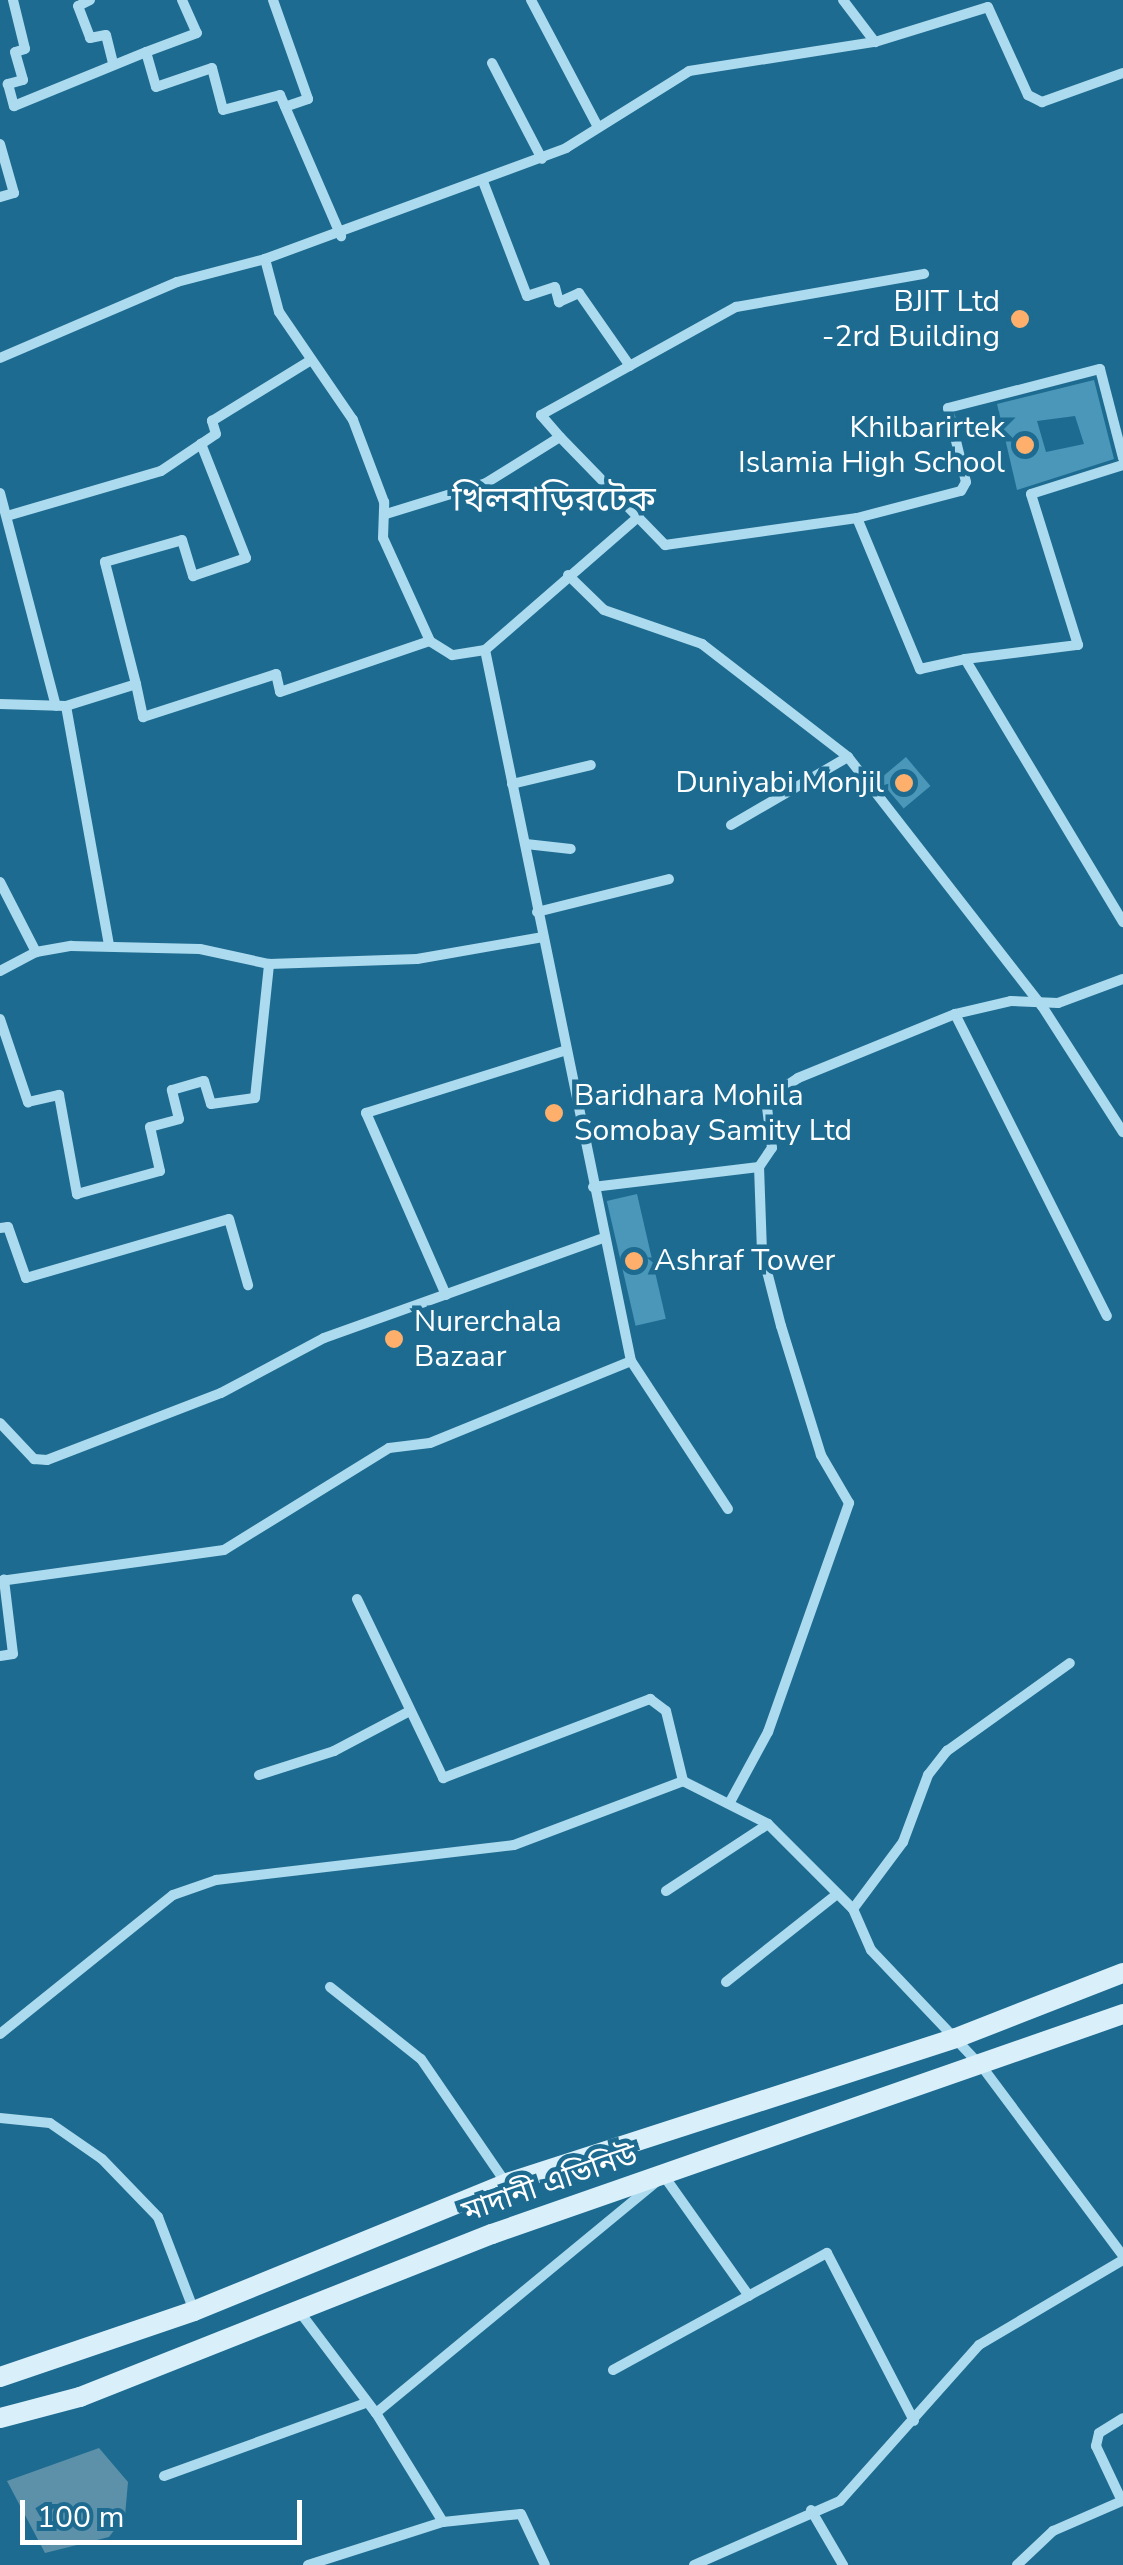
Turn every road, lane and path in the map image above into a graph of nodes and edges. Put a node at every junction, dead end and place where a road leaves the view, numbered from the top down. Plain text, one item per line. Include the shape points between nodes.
1 (12, 0) edge
2 (90, 0) edge
3 (182, 0) edge
4 (272, 0) edge
5 (530, 0) edge
6 (844, 0) edge
7 (985, 4) edge
8 (875, 42) junction
9 (146, 52) junction
10 (113, 63) junction
11 (492, 63) dead end
12 (1123, 73) edge
13 (14, 106) junction
14 (284, 107) junction
15 (0, 112) edge
16 (598, 127) junction
17 (0, 144) edge
18 (542, 159) junction
19 (484, 184) junction
20 (0, 197) edge
21 (341, 236) junction
22 (265, 259) junction
23 (924, 274) dead end
24 (0, 342) edge
25 (2, 357) edge
26 (310, 360) junction
27 (630, 366) junction
28 (560, 437) junction
29 (201, 444) junction
30 (1123, 461) edge
31 (0, 494) edge
32 (386, 514) junction
33 (8, 516) junction
34 (639, 516) junction
35 (857, 518) junction
36 (568, 576) junction
37 (430, 641) junction
38 (485, 650) junction
39 (964, 659) junction
40 (136, 684) junction
41 (0, 704) edge
42 (61, 706) junction
43 (848, 757) junction
44 (591, 765) dead end
45 (512, 784) junction
46 (732, 825) dead end
47 (526, 844) junction
48 (571, 849) dead end
49 (668, 879) dead end
50 (0, 882) edge
51 (537, 912) junction
52 (1123, 922) edge
53 (543, 937) junction
54 (109, 946) junction
55 (36, 952) junction
56 (270, 964) junction
57 (0, 971) edge
58 (1123, 979) edge
59 (1042, 1006) junction
60 (955, 1014) junction
61 (0, 1019) edge
62 (564, 1051) junction
63 (1123, 1132) edge
64 (759, 1167) junction
65 (594, 1187) junction
66 (0, 1228) edge
67 (601, 1239) junction
68 (248, 1286) dead end
69 (446, 1295) junction
70 (1107, 1316) dead end
71 (631, 1361) junction
72 (0, 1422) edge
73 (728, 1509) dead end
74 (2, 1581) edge
75 (357, 1598) dead end
76 (0, 1656) edge
77 (1070, 1663) dead end
78 (410, 1711) junction
79 (259, 1775) dead end
80 (683, 1781) junction
81 (730, 1802) junction
82 (768, 1824) junction
83 (666, 1890) dead end
84 (836, 1894) junction
85 (853, 1909) junction
86 (1123, 1973) edge
87 (726, 1982) dead end
88 (330, 1987) dead end
89 (1123, 2014) edge
90 (0, 2034) edge
91 (956, 2038) junction
92 (983, 2068) junction
93 (0, 2118) edge
94 (664, 2176) junction
95 (507, 2183) junction
96 (1123, 2258) edge
97 (748, 2296) junction
98 (299, 2311) junction
99 (194, 2312) junction
100 (613, 2370) dead end
101 (0, 2377) edge
102 (363, 2404) junction
103 (376, 2413) junction
104 (0, 2418) edge
105 (1123, 2418) edge
106 (914, 2421) junction
107 (164, 2476) dead end
108 (810, 2510) junction
109 (443, 2522) junction
110 (308, 2565) edge
111 (546, 2565) edge
112 (694, 2565) edge
113 (842, 2565) edge
114 (1016, 2565) edge

1 - 13 street via 25,49 15,52 22,80 8,84
2 - 10 street via 78,6 90,38 106,35
3 - 9 street via 198,33
4 - 14 street via 308,99
5 - 16 street
6 - 8 street
7 - 8 street
7 - 12 street via 1028,95 1042,102
8 - 16 street via 689,72
9 - 10 street
9 - 14 street via 156,87 212,68 223,110 280,96
10 - 13 street
11 - 18 street
13 - 15 street
14 - 21 street
16 - 18 street
17 - 20 street via 14,192
18 - 19 street
19 - 21 street
19 - 27 street via 527,296 554,287 560,302 579,293
21 - 22 street
22 - 25 street via 177,282
22 - 26 street via 279,312
23 - 27 street via 736,307
24 - 25 street
26 - 29 street via 212,422 216,434
26 - 32 street via 353,420
27 - 28 street via 541,415
28 - 32 street via 486,483
28 - 34 street
29 - 33 street via 161,471
29 - 40 street via 246,558 194,576 182,540 105,562
30 - 35 street via 1100,369 948,408 966,482 961,491
30 - 39 street via 1031,494 1078,645
31 - 33 street
32 - 37 street via 383,538
33 - 42 street
34 - 35 street via 664,545
34 - 36 street
35 - 39 street via 920,668
36 - 38 street
36 - 43 street via 604,610 702,644
37 - 38 street via 452,655
37 - 40 street via 280,692 276,674 143,717
38 - 45 street
39 - 52 street
40 - 42 street
41 - 42 street
42 - 54 street
43 - 46 street
43 - 59 street
44 - 45 street
45 - 47 street
47 - 48 street
47 - 51 street
49 - 51 street
50 - 55 street
51 - 53 street
53 - 56 street via 417,959
53 - 62 street
54 - 55 street
54 - 56 street via 200,948
55 - 57 street
56 - 61 street via 255,1098 211,1104 204,1081 172,1090 178,1120 150,1127 160,1172 77,1194 58,1095 28,1102
58 - 59 street
59 - 60 street via 1012,1002
59 - 63 street
60 - 64 street via 774,1090 763,1109 771,1157
60 - 70 street
62 - 65 street
62 - 69 street via 366,1113
64 - 65 street
64 - 81 street via 762,1252 776,1308 821,1455 850,1503 768,1732
65 - 67 street
66 - 68 street via 8,1227 26,1278 229,1218
67 - 69 street
67 - 71 street
69 - 72 street via 324,1338 221,1393 46,1460 34,1459
71 - 73 street
71 - 74 street via 430,1444 389,1448 224,1550
74 - 76 street via 13,1654
75 - 78 street
77 - 85 street via 947,1751 928,1774 903,1842
78 - 79 street via 334,1751
78 - 80 street via 443,1778 650,1699 666,1711
80 - 81 street
80 - 90 street via 514,1845 216,1880 173,1895
81 - 82 street
82 - 83 street
82 - 84 street
84 - 85 street
84 - 87 street
85 - 91 street via 871,1950
86 - 91 main road, মাদানী এভিনিউ
88 - 95 street via 422,2059
89 - 92 main road, মাদানী এভিনিউ
91 - 92 street
91 - 95 main road, মাদানী এভিনিউ
92 - 94 main road, মাদানী এভিনিউ
92 - 96 street
93 - 99 street via 50,2123 124,2180 173,2243
94 - 97 street
94 - 98 main road, মাদানী এভিনিউ
94 - 103 street
95 - 99 main road, মাদানী এভিনিউ
96 - 106 street via 980,2344
97 - 100 street
97 - 106 street via 827,2252
98 - 102 street
98 - 104 main road, মাদানী এভিনিউ via 80,2397
99 - 101 main road, মাদানী এভিনিউ
102 - 103 street
102 - 107 street
103 - 109 street
105 - 114 street via 1099,2433 1096,2446 1122,2501 1053,2531
106 - 108 street via 840,2500
108 - 112 street
108 - 113 street
109 - 110 street
109 - 111 street via 521,2514

